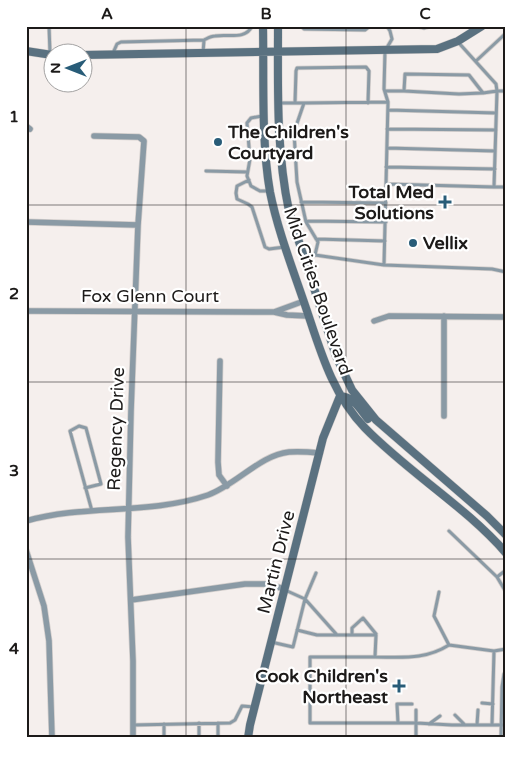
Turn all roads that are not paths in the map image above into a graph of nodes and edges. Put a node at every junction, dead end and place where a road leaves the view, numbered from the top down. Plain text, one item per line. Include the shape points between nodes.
1 (49, 26) edge
2 (252, 26) edge
3 (264, 26) edge
4 (278, 26) edge
5 (301, 26) edge
6 (370, 26) edge
7 (387, 26) edge
8 (416, 26) edge
9 (431, 26) edge
10 (482, 26) edge
11 (316, 28) edge
12 (335, 28) edge
13 (352, 28) edge
14 (506, 37) edge
15 (204, 40) junction
16 (458, 41) junction
17 (50, 42) edge
18 (26, 51) edge
19 (385, 51) junction
20 (278, 52) junction
21 (204, 53) junction
22 (264, 53) junction
23 (42, 54) edge
24 (92, 54) edge
25 (113, 54) junction
26 (476, 61) junction
27 (385, 91) junction
28 (404, 91) junction
29 (497, 91) junction
30 (506, 91) edge
31 (483, 93) junction
32 (388, 102) junction
33 (279, 103) junction
34 (295, 103) junction
35 (304, 103) junction
36 (368, 103) junction
37 (388, 110) junction
38 (496, 113) junction
39 (265, 116) junction
40 (387, 129) junction
41 (496, 130) junction
42 (94, 136) dead end
43 (387, 148) junction
44 (495, 151) junction
45 (386, 166) junction
46 (494, 169) junction
47 (206, 171) dead end
48 (247, 172) junction
49 (249, 180) junction
50 (386, 184) junction
51 (494, 187) junction
52 (506, 187) edge
53 (284, 189) junction
54 (270, 191) junction
55 (301, 202) junction
56 (386, 203) junction
57 (306, 221) junction
58 (26, 222) edge
59 (386, 222) junction
60 (138, 225) junction
61 (316, 239) junction
62 (386, 240) junction
63 (286, 247) junction
64 (316, 255) junction
65 (304, 258) junction
66 (384, 265) junction
67 (506, 272) edge
68 (304, 301) junction
69 (26, 311) edge
70 (136, 311) junction
71 (274, 312) junction
72 (308, 316) junction
73 (444, 316) junction
74 (506, 317) edge
75 (374, 321) dead end
76 (220, 361) dead end
77 (340, 396) junction
78 (444, 416) dead end
79 (381, 425) junction
80 (320, 453) junction
81 (227, 486) junction
82 (85, 488) junction
83 (129, 509) junction
84 (92, 512) junction
85 (26, 521) edge
86 (449, 531) dead end
87 (506, 535) edge
88 (26, 550) edge
89 (506, 554) edge
90 (506, 570) edge
91 (316, 573) dead end
92 (497, 577) junction
93 (285, 590) junction
94 (439, 592) dead end
95 (506, 592) edge
96 (305, 599) junction
97 (130, 600) junction
98 (297, 630) junction
99 (337, 635) junction
100 (352, 635) junction
101 (376, 635) junction
102 (271, 642) junction
103 (449, 645) junction
104 (506, 648) edge
105 (494, 651) junction
106 (375, 657) junction
107 (506, 671) edge
108 (412, 704) dead end
109 (482, 704) dead end
110 (492, 704) junction
111 (254, 707) junction
112 (416, 710) dead end
113 (478, 710) dead end
114 (455, 715) dead end
115 (440, 716) dead end
116 (199, 723) junction
117 (218, 723) junction
118 (398, 723) junction
119 (416, 723) junction
120 (164, 724) junction
121 (429, 724) junction
122 (133, 725) junction
123 (465, 725) junction
124 (477, 725) junction
125 (492, 725) junction
126 (500, 725) junction
127 (506, 725) edge
128 (52, 738) edge
129 (133, 738) edge
130 (164, 738) edge
131 (199, 738) edge
132 (218, 738) edge
133 (248, 738) edge
134 (416, 738) edge
135 (501, 738) edge

1 - 17 lane
2 - 15 lane via 242,35 213,36
3 - 22 main road, Mid Cities Boulevard
4 - 20 main road, Mid Cities Boulevard
5 - 11 lane via 304,29
6 - 13 lane via 365,30
7 - 19 lane via 392,38
8 - 9 lane
10 - 16 main road
11 - 12 lane
12 - 13 lane
14 - 26 lane via 504,35
15 - 21 lane
15 - 25 lane via 121,42
16 - 19 main road via 438,49
16 - 26 lane
18 - 23 main road
19 - 20 main road
19 - 27 lane
20 - 22 main road
20 - 33 main road, Mid Cities Boulevard
21 - 22 main road
21 - 25 main road
22 - 39 main road, Mid Cities Boulevard
24 - 25 main road
26 - 29 lane via 496,84
27 - 28 lane
27 - 32 lane
28 - 31 lane
28 - 31 lane via 404,74 469,75
29 - 30 lane
29 - 31 lane
29 - 38 lane
32 - 36 lane
32 - 37 lane
33 - 34 lane
33 - 53 main road, Mid Cities Boulevard
34 - 35 lane
34 - 36 lane via 298,68 366,67 369,70
35 - 36 lane
35 - 55 lane via 294,132
37 - 38 lane
37 - 40 lane
38 - 41 lane
39 - 48 lane via 251,118 247,123 250,159
39 - 54 main road, Mid Cities Boulevard
40 - 41 lane
40 - 43 lane
41 - 44 lane
42 - 60 street, Regency Drive via 139,137 144,141
43 - 44 lane
43 - 45 lane
44 - 46 lane
45 - 46 lane
45 - 50 lane
46 - 51 lane
47 - 48 lane
48 - 49 lane
49 - 54 lane via 251,186 260,191
49 - 63 lane via 237,186 237,199 252,207 265,247
50 - 51 lane
50 - 56 lane
51 - 52 lane
53 - 54 main road
53 - 65 main road, Mid Cities Boulevard
54 - 63 main road, Mid Cities Boulevard
55 - 56 lane
55 - 57 lane
56 - 59 lane
57 - 59 lane
57 - 61 lane
58 - 60 street
59 - 62 lane
60 - 70 street, Regency Drive
61 - 62 lane
61 - 64 lane
62 - 66 lane
63 - 68 main road, Mid Cities Boulevard
64 - 65 lane
64 - 66 lane
65 - 79 main road, Mid Cities Boulevard via 336,356 352,390
66 - 67 lane
68 - 71 street, Fox Glenn Court
68 - 72 main road, Mid Cities Boulevard
69 - 70 street, Fox Glenn Court
70 - 71 street, Fox Glenn Court
70 - 83 street, Regency Drive
71 - 72 street, Fox Glenn Court
72 - 77 main road, Mid Cities Boulevard
73 - 74 street
73 - 75 street via 389,316
73 - 78 street
76 - 81 street via 218,462 219,475
77 - 79 main road via 354,401 370,421
77 - 80 main road, Martin Drive
77 - 89 main road, Mid Cities Boulevard via 365,427
79 - 87 main road, Mid Cities Boulevard
80 - 81 street via 288,452 254,467
80 - 93 main road, Martin Drive
81 - 83 street via 179,503
82 - 82 lane via 70,431 79,426 86,428 101,484
82 - 84 lane
83 - 84 street
83 - 97 street, Regency Drive
84 - 85 street via 57,514
86 - 92 lane
88 - 128 street via 44,606 49,641
90 - 92 lane
91 - 96 lane
92 - 95 lane
93 - 96 lane
93 - 97 street via 266,584 244,584
93 - 102 main road, Martin Drive
94 - 103 lane via 434,616
96 - 98 lane
96 - 99 lane
97 - 122 street, Regency Drive
98 - 99 lane
98 - 102 lane via 293,647
99 - 100 lane
100 - 101 lane
100 - 101 lane via 352,628 363,618
101 - 106 lane
102 - 111 main road, Martin Drive
103 - 105 lane
103 - 106 lane via 423,657
104 - 105 lane
105 - 110 lane
106 - 118 lane via 310,657 310,724
107 - 126 lane
108 - 118 lane via 397,704
109 - 110 lane
110 - 125 lane
111 - 117 lane via 242,706 230,723
111 - 133 main road, Martin Drive
112 - 119 lane
113 - 124 lane
114 - 123 lane
115 - 121 lane
116 - 117 lane
116 - 120 lane
116 - 131 lane
117 - 132 lane
118 - 119 lane
119 - 121 lane
119 - 134 lane
120 - 122 lane
120 - 130 lane
121 - 123 lane
122 - 129 street, Regency Drive
123 - 124 lane
124 - 125 lane
125 - 126 lane
126 - 127 lane
126 - 135 lane

